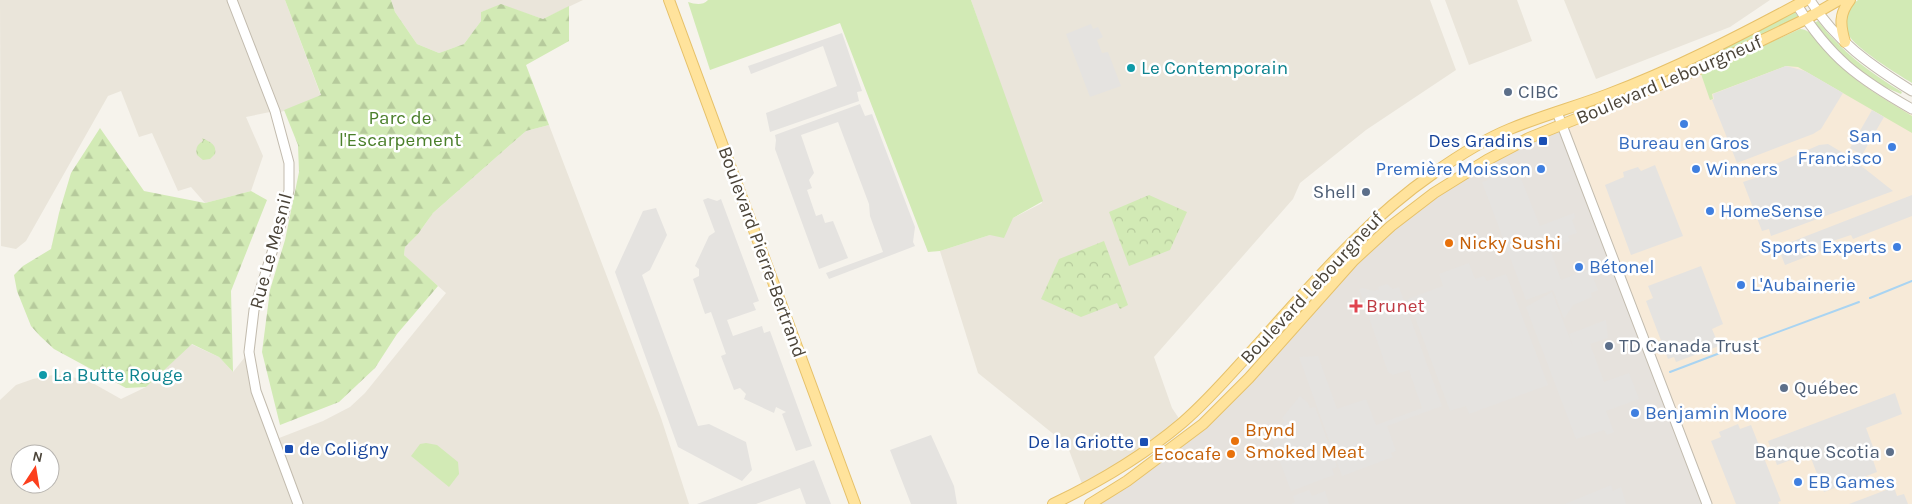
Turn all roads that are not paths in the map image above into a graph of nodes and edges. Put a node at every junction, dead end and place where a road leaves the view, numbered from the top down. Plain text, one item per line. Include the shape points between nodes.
1 (232, 0) edge
2 (669, 0) edge
3 (1839, 0) edge
4 (1850, 0) edge
5 (1804, 2) edge
6 (1817, 12) junction
7 (1806, 19) junction
8 (1844, 42) junction
9 (1912, 91) edge
10 (1912, 110) edge
11 (1557, 112) junction
12 (1562, 125) junction
13 (298, 504) edge
14 (855, 504) edge
15 (1053, 504) edge
16 (1090, 504) edge
17 (1707, 504) edge

1 - 13 street, Rue Le Mesnil via 275,111 289,163 289,190 284,214 254,310 248,352 256,391
2 - 14 main road, Boulevard Pierre-Bertrand
3 - 6 main road, Boulevard Lebourgneuf
4 - 8 main road via 1841,16
5 - 6 street
5 - 7 street
5 - 11 main road, Boulevard Lebourgneuf via 1655,76
6 - 7 main road, Boulevard Lebourgneuf
6 - 8 street
7 - 10 street via 1845,65
7 - 12 main road, Boulevard Lebourgneuf via 1721,60
8 - 9 street via 1870,65
11 - 12 street
11 - 15 main road, Boulevard Lebourgneuf via 1483,142 1412,189 1353,240 1235,370 1182,423 1107,476
12 - 16 main road, Boulevard Lebourgneuf via 1487,160 1412,208 1354,260 1249,378 1203,424 1127,481
12 - 17 street

